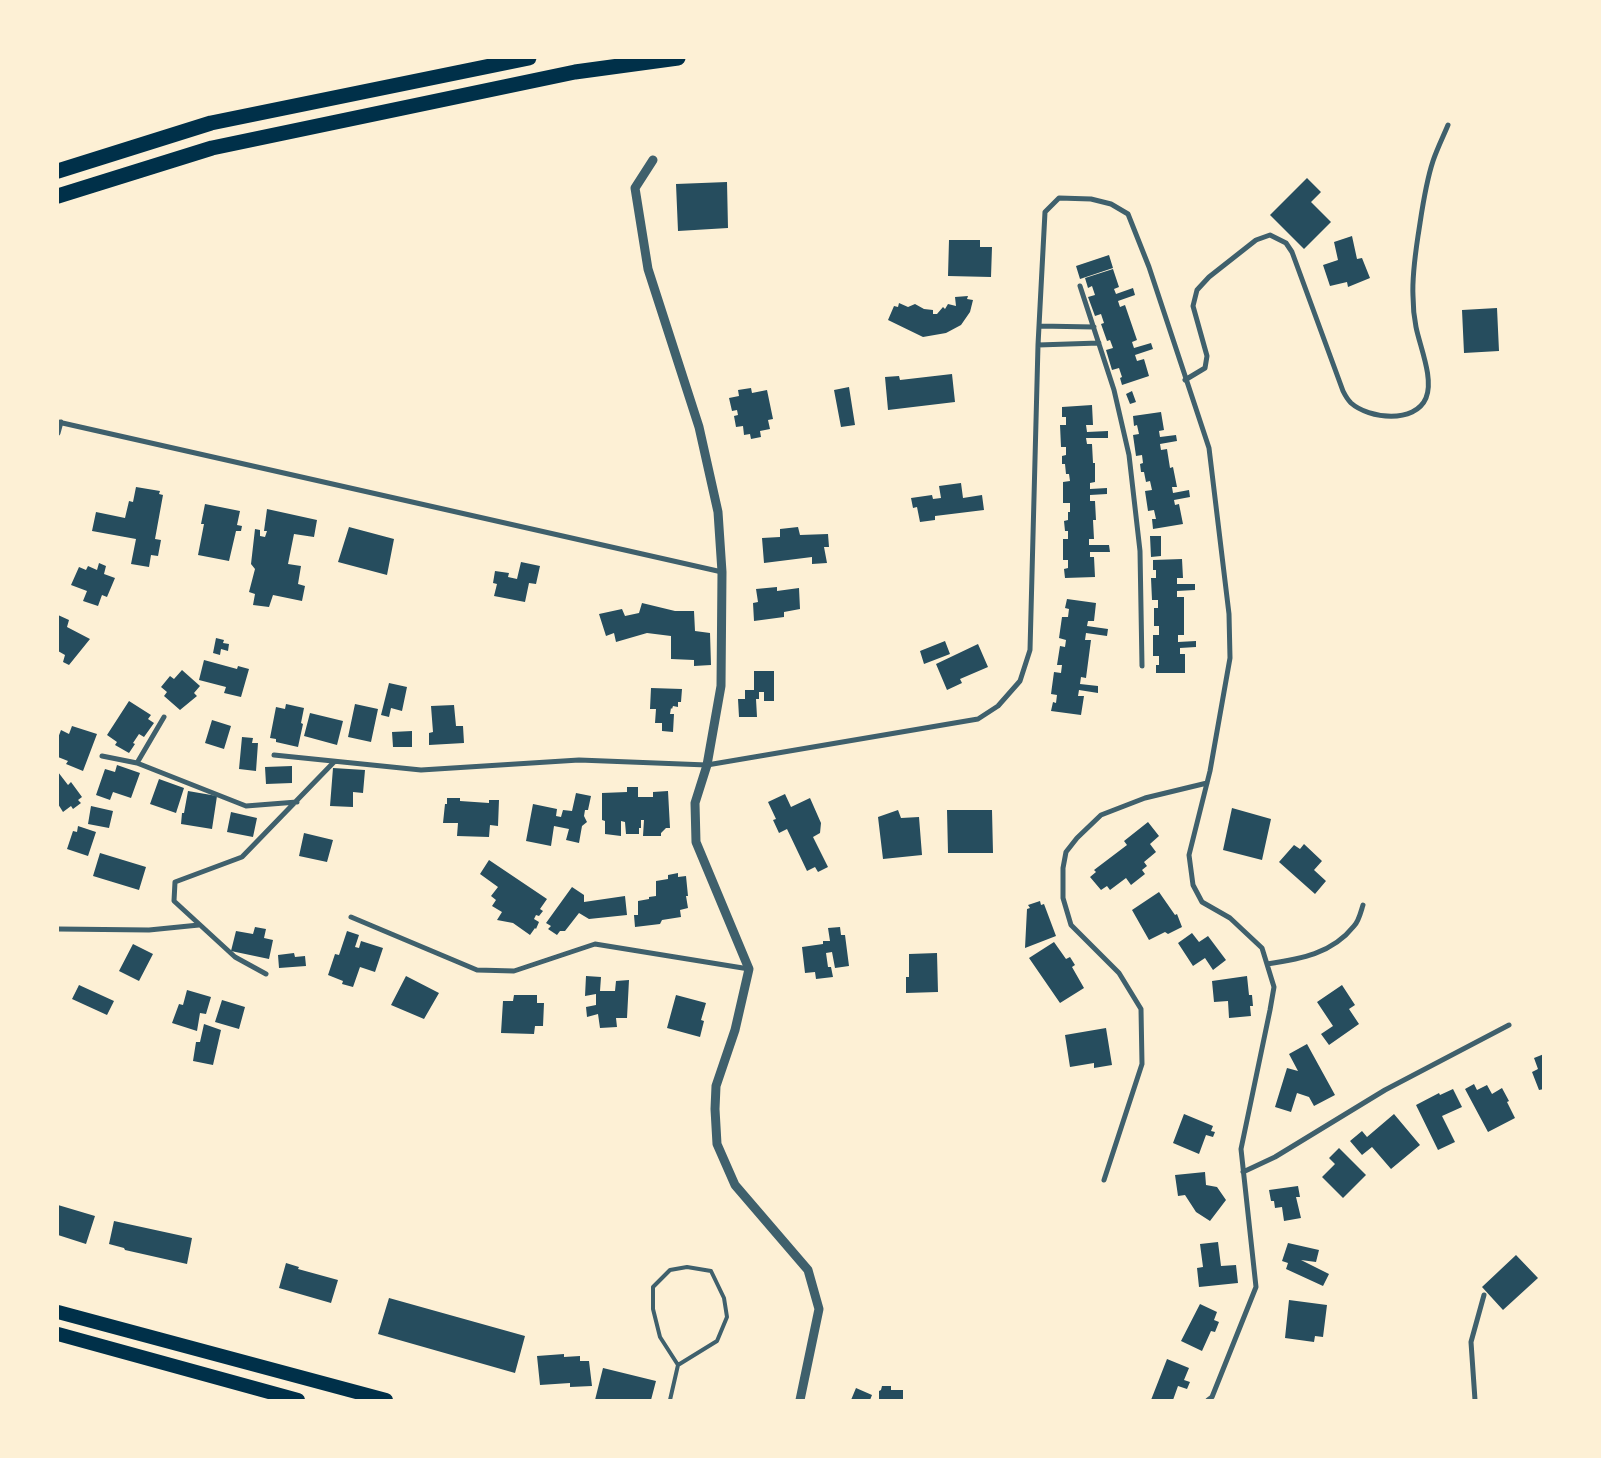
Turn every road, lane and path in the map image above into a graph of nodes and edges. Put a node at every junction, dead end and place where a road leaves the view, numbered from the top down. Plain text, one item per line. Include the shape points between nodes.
1 (528, 58) edge
2 (678, 58) edge
3 (1448, 125) dead end
4 (653, 160) dead end
5 (58, 171) edge
6 (58, 196) edge
7 (1080, 286) dead end
8 (1039, 326) junction
9 (1094, 327) junction
10 (1099, 343) junction
11 (1038, 345) junction
12 (1185, 380) junction
13 (59, 422) edge
14 (58, 433) edge
15 (722, 572) junction
16 (1142, 666) dead end
17 (164, 717) dead end
18 (102, 756) dead end
19 (274, 756) dead end
20 (334, 762) junction
21 (137, 763) junction
22 (707, 766) junction
23 (1207, 783) junction
24 (298, 802) junction
25 (1364, 905) dead end
26 (351, 917) dead end
27 (199, 925) junction
28 (58, 929) edge
29 (1267, 964) junction
30 (749, 969) junction
31 (266, 974) dead end
32 (1509, 1025) dead end
33 (1243, 1172) junction
34 (1104, 1180) dead end
35 (1484, 1295) dead end
36 (58, 1312) edge
37 (58, 1334) edge
38 (678, 1365) junction
39 (298, 1400) edge
40 (386, 1400) edge
41 (670, 1400) edge
42 (800, 1400) edge
43 (1208, 1400) edge
44 (1475, 1400) edge

1 - 5 highway via 211,123
2 - 6 highway via 575,72 212,148
3 - 12 street via 1433,161 1413,271 1416,326 1429,385 1420,406 1407,414 1384,416 1374,415 1351,403 1343,391 1292,252 1286,243 1270,236 1256,240 1197,290 1193,306 1208,356 1205,368
4 - 15 street via 635,188 648,269 699,427 718,512
7 - 9 street
8 - 9 street
8 - 11 street
8 - 12 street via 1045,212 1059,198 1091,199 1110,204 1128,214 1149,267
9 - 10 street
10 - 11 street
10 - 16 street via 1129,455 1140,551
11 - 22 street via 1030,650 1020,681 998,706 978,719
12 - 23 street via 1209,448 1229,614 1230,658
13 - 14 street
13 - 15 street
15 - 22 street via 721,686
17 - 21 street
18 - 21 street
19 - 20 street
20 - 22 street via 422,770 579,760
20 - 24 street
21 - 24 street via 246,806
22 - 30 street via 695,803 696,842
23 - 29 street via 1189,856 1193,885 1202,902 1230,918 1262,948
23 - 34 street via 1145,798 1101,815 1066,852 1063,898 1071,925 1119,973 1141,1009 1142,1064
24 - 27 street via 242,857 175,882 174,900
25 - 29 street via 1355,925 1333,946 1304,959
26 - 30 street via 477,970 514,971 595,944
27 - 28 street via 149,930
27 - 31 street via 235,957
29 - 33 street via 1274,986 1241,1149
30 - 42 street via 735,1030 716,1086 717,1144 735,1185 808,1270 819,1309
32 - 33 street via 1385,1090 1275,1158
33 - 43 street via 1256,1287 1212,1397
35 - 44 street via 1471,1342
36 - 40 highway
37 - 39 highway
38 - 38 lane via 717,1341 727,1317 724,1298 711,1271 687,1267 670,1270 654,1287 653,1309 660,1337
38 - 41 lane

